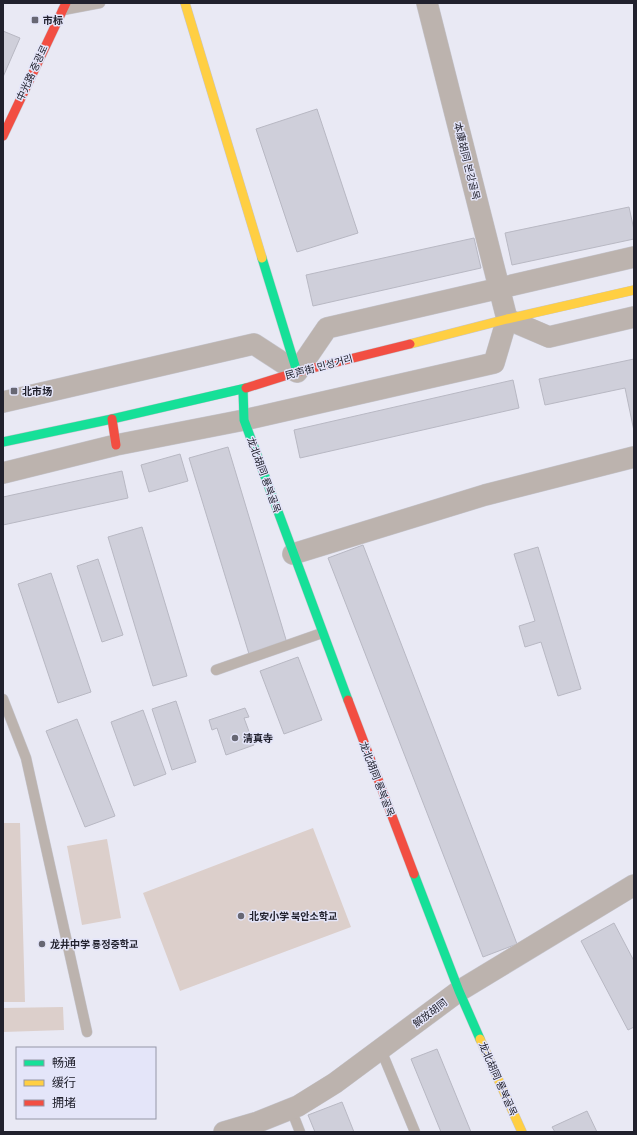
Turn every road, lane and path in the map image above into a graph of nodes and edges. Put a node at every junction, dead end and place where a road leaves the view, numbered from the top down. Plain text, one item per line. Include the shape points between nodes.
1 (100, 3) edge
2 (185, 3) edge
3 (427, 3) edge
4 (62, 5) edge
5 (3, 136) edge
6 (634, 257) edge
7 (500, 288) junction
8 (634, 290) edge
9 (634, 317) edge
10 (507, 319) junction
11 (297, 372) junction
12 (243, 388) junction
13 (3, 402) edge
14 (112, 419) junction
15 (244, 420) junction
16 (3, 442) edge
17 (116, 445) junction
18 (634, 457) edge
19 (3, 473) edge
20 (293, 554) junction
21 (322, 633) junction
22 (216, 670) dead end
23 (3, 699) edge
24 (634, 885) edge
25 (459, 991) junction
26 (87, 1032) dead end
27 (381, 1050) junction
28 (291, 1109) junction
29 (224, 1132) edge
30 (300, 1132) edge
31 (415, 1132) edge
32 (522, 1132) edge

1 - 4 lane
2 - 11 street
3 - 7 street, 本康胡同 본강골목
4 - 5 street, 中光路 중광로
6 - 7 street
7 - 10 street, 本康胡同 본강골목
7 - 11 street via 327,328
8 - 10 street, 民声街 민성거리
9 - 10 street via 549,337
10 - 11 street, 民声街 민성거리
10 - 15 street via 494,363
11 - 12 street, 民声街 민성거리
11 - 13 street via 254,344
12 - 14 street, 民声街 민성거리
12 - 15 street, 龙北胡同 룡북골목
14 - 16 street, 民声街 민성거리
14 - 17 street
15 - 17 street
15 - 20 street, 龙北胡同 룡북골목
17 - 19 street
18 - 20 street via 485,495
20 - 21 street, 龙北胡同 룡북골목
21 - 22 lane
21 - 25 street, 龙北胡同 룡북골목
23 - 26 lane via 26,758
24 - 25 street, 解放胡同
25 - 27 street, 解放胡同
25 - 32 street, 龙北胡同 룡북골목
27 - 28 street, 解放胡同 via 335,1083
27 - 31 lane
28 - 29 street, 解放胡同
28 - 30 lane

